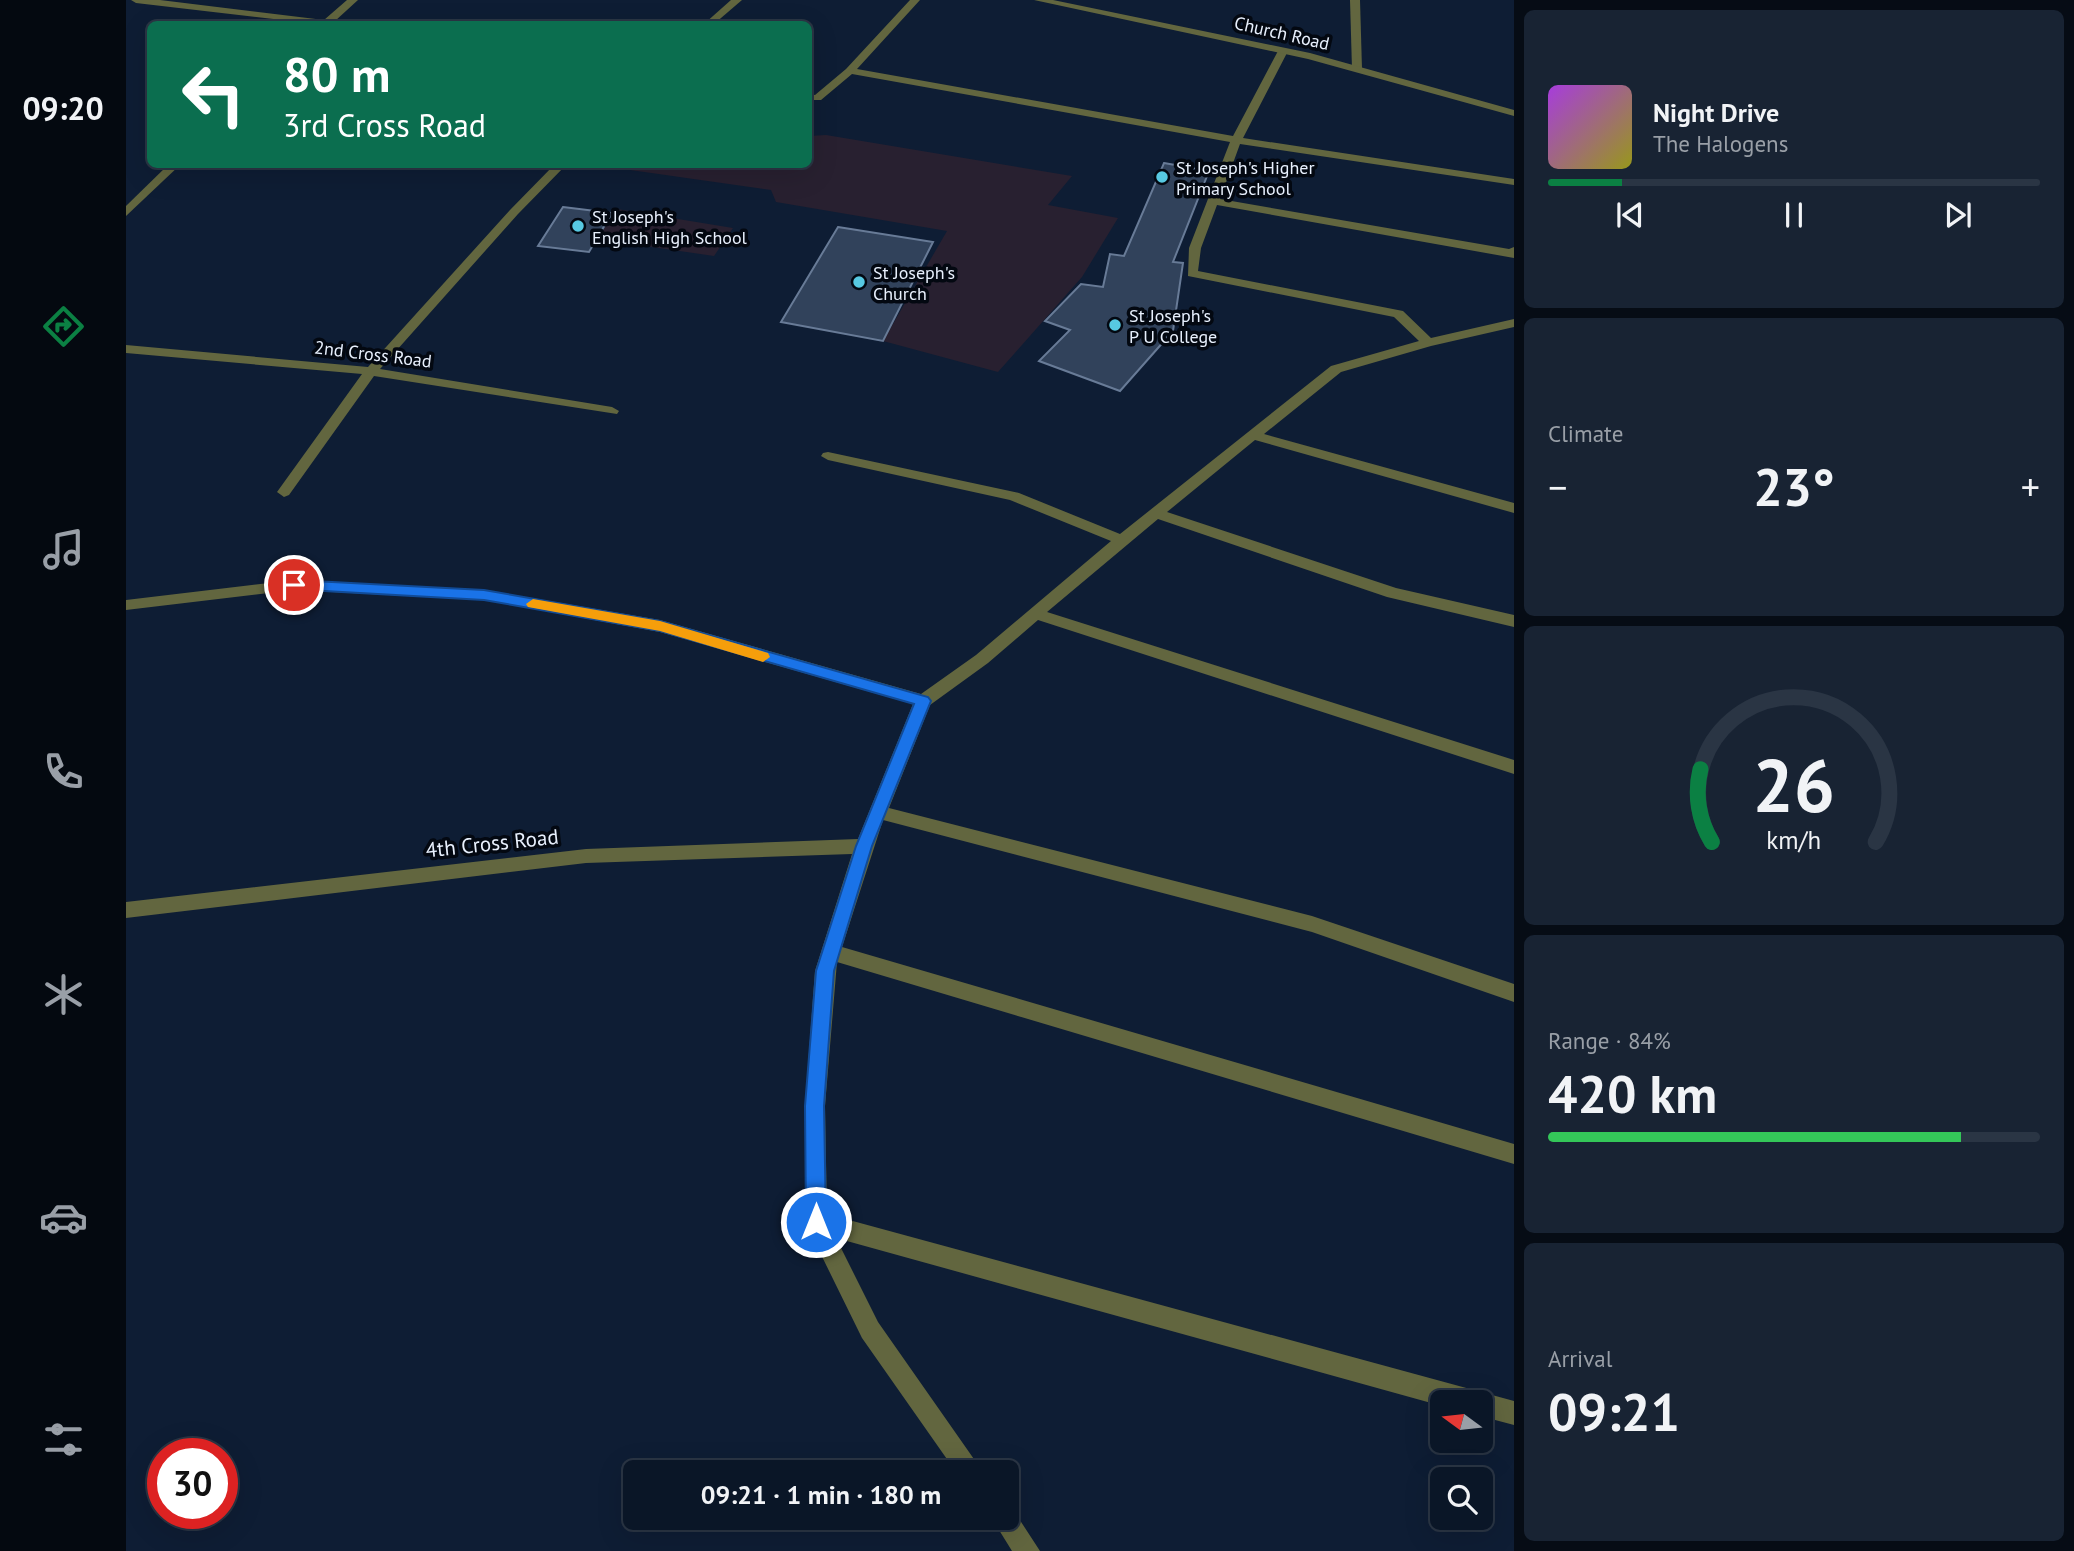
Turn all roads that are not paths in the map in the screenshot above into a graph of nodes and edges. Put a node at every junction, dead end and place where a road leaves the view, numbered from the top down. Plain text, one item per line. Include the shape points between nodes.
1 (136, 0) edge
2 (353, 0) edge
3 (737, 0) edge
4 (915, 0) edge
5 (1039, 0) edge
6 (1355, 0) edge
7 (305, 21) edge
8 (332, 21) edge
9 (712, 21) edge
10 (1283, 51) junction
11 (1357, 69) junction
12 (850, 71) junction
13 (812, 97) edge
14 (1514, 113) edge
15 (1236, 140) junction
16 (172, 168) edge
17 (558, 168) edge
18 (1514, 182) edge
19 (1213, 201) junction
20 (126, 212) edge
21 (1514, 251) edge
22 (1514, 323) edge
23 (1428, 343) junction
24 (126, 349) edge
25 (370, 371) junction
26 (612, 411) dead end
27 (1252, 435) junction
28 (828, 456) dead end
29 (284, 492) dead end
30 (1514, 508) edge
31 (1156, 513) junction
32 (1122, 540) junction
33 (126, 605) edge
34 (1035, 614) junction
35 (1514, 621) edge
36 (923, 701) junction
37 (1514, 766) edge
38 (878, 812) junction
39 (864, 846) junction
40 (126, 910) edge
41 (831, 952) junction
42 (1514, 993) edge
43 (1514, 1154) edge
44 (816, 1222) junction
45 (1430, 1390) edge
46 (1493, 1407) edge
47 (1514, 1413) edge
48 (962, 1460) edge
49 (1012, 1530) edge
50 (1027, 1551) edge

1 - 7 street
2 - 8 street
3 - 9 street
4 - 12 street
5 - 10 street, Church Road
6 - 11 street
10 - 11 street, Church Road
10 - 15 street
11 - 14 street, Church Road
12 - 13 street
12 - 15 street
15 - 18 street
15 - 19 street
16 - 20 street
17 - 25 street
19 - 21 street
19 - 23 street via 1195,248 1192,273 1398,314
22 - 23 street
23 - 27 street via 1336,369
24 - 25 street, 2nd Cross Road
25 - 26 street, 2nd Cross Road
25 - 29 street
27 - 30 street
27 - 31 street
28 - 32 street via 1014,496
31 - 32 street
31 - 35 street via 1394,593
32 - 34 street
33 - 36 street via 294,585 484,595 660,626
34 - 36 street
34 - 37 street
36 - 38 street
38 - 39 street
38 - 42 street via 1312,924
39 - 40 street, 4th Cross Road via 586,856
39 - 41 street
41 - 43 street
41 - 44 street via 825,971 815,1106
44 - 45 street
44 - 48 street via 870,1330
46 - 47 street
49 - 50 street

